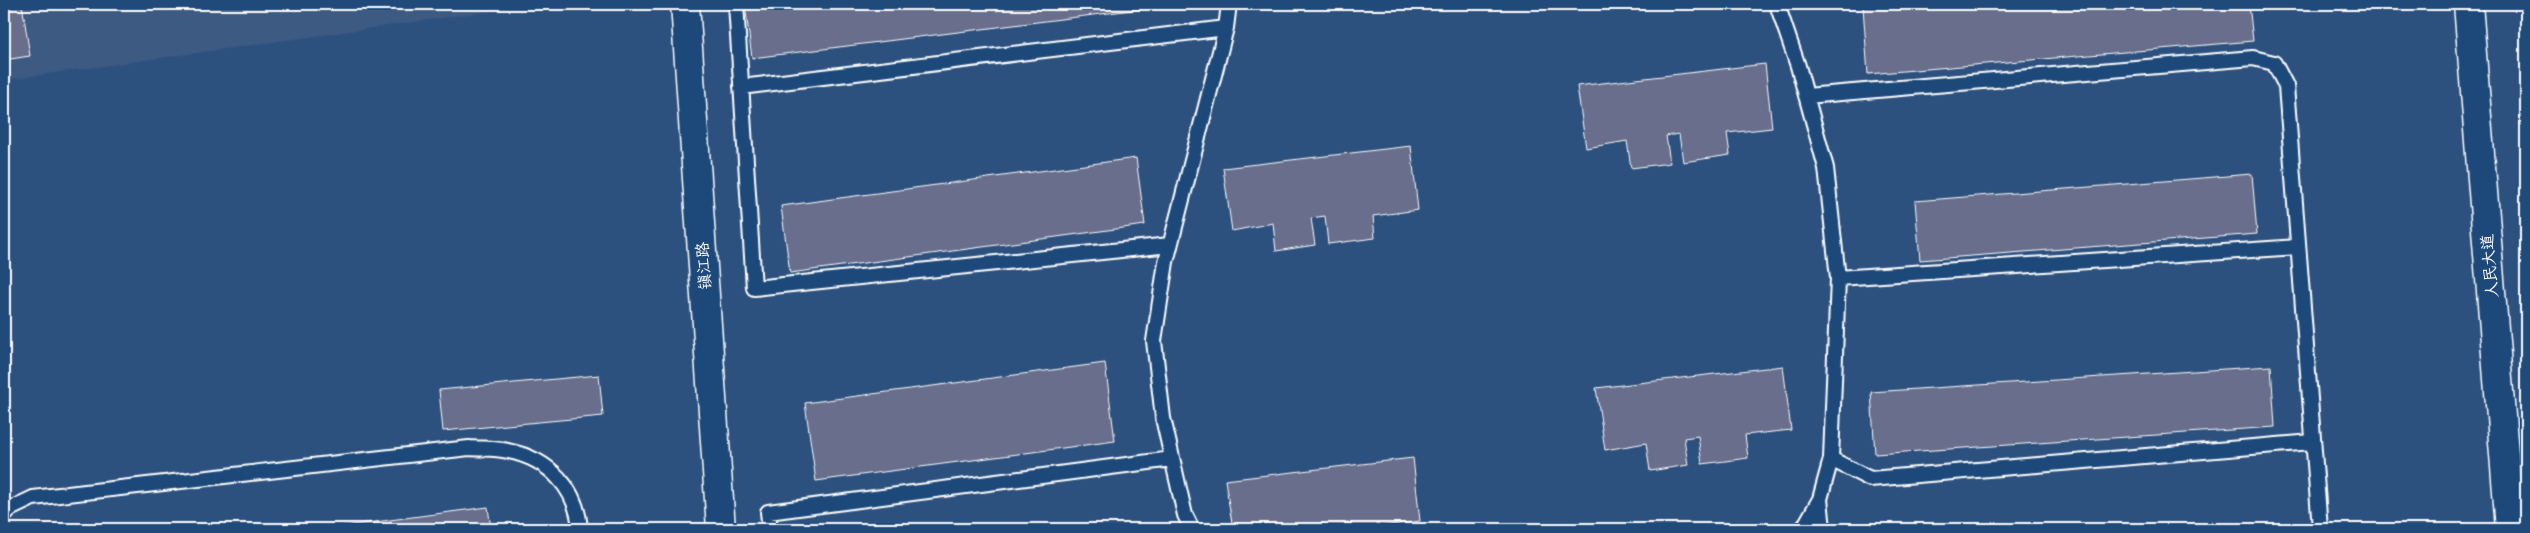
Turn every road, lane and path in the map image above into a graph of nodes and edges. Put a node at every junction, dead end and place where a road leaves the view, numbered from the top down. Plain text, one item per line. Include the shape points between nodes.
1 (685, 4) edge
2 (736, 4) edge
3 (1228, 4) edge
4 (1778, 4) edge
5 (2468, 4) edge
6 (1226, 28) junction
7 (741, 87) junction
8 (1806, 96) junction
9 (1170, 245) junction
10 (2298, 247) junction
11 (1838, 278) junction
12 (2312, 442) junction
13 (1172, 459) junction
14 (1831, 459) junction
15 (1820, 499) junction
16 (4, 515) edge
17 (580, 529) edge
18 (721, 529) edge
19 (770, 529) edge
20 (1192, 529) edge
21 (1803, 529) edge
22 (1822, 529) edge
23 (2320, 529) edge
24 (2510, 529) edge

1 - 18 street, 镇江路
2 - 7 lane
3 - 6 lane
4 - 8 lane
5 - 24 street, 人民大道
6 - 7 lane
6 - 9 lane
7 - 9 lane via 754,288
8 - 10 lane via 2253,58 2274,63 2286,86
8 - 11 lane via 1826,168
9 - 13 lane via 1154,341 1163,418
10 - 11 lane
10 - 12 lane
11 - 14 lane
12 - 14 lane via 1870,479
12 - 23 lane
13 - 19 lane via 768,512
13 - 20 lane via 1185,515
14 - 15 lane
15 - 21 lane
15 - 22 lane
16 - 17 lane via 34,498 469,448 508,450 537,461 561,478 579,512

